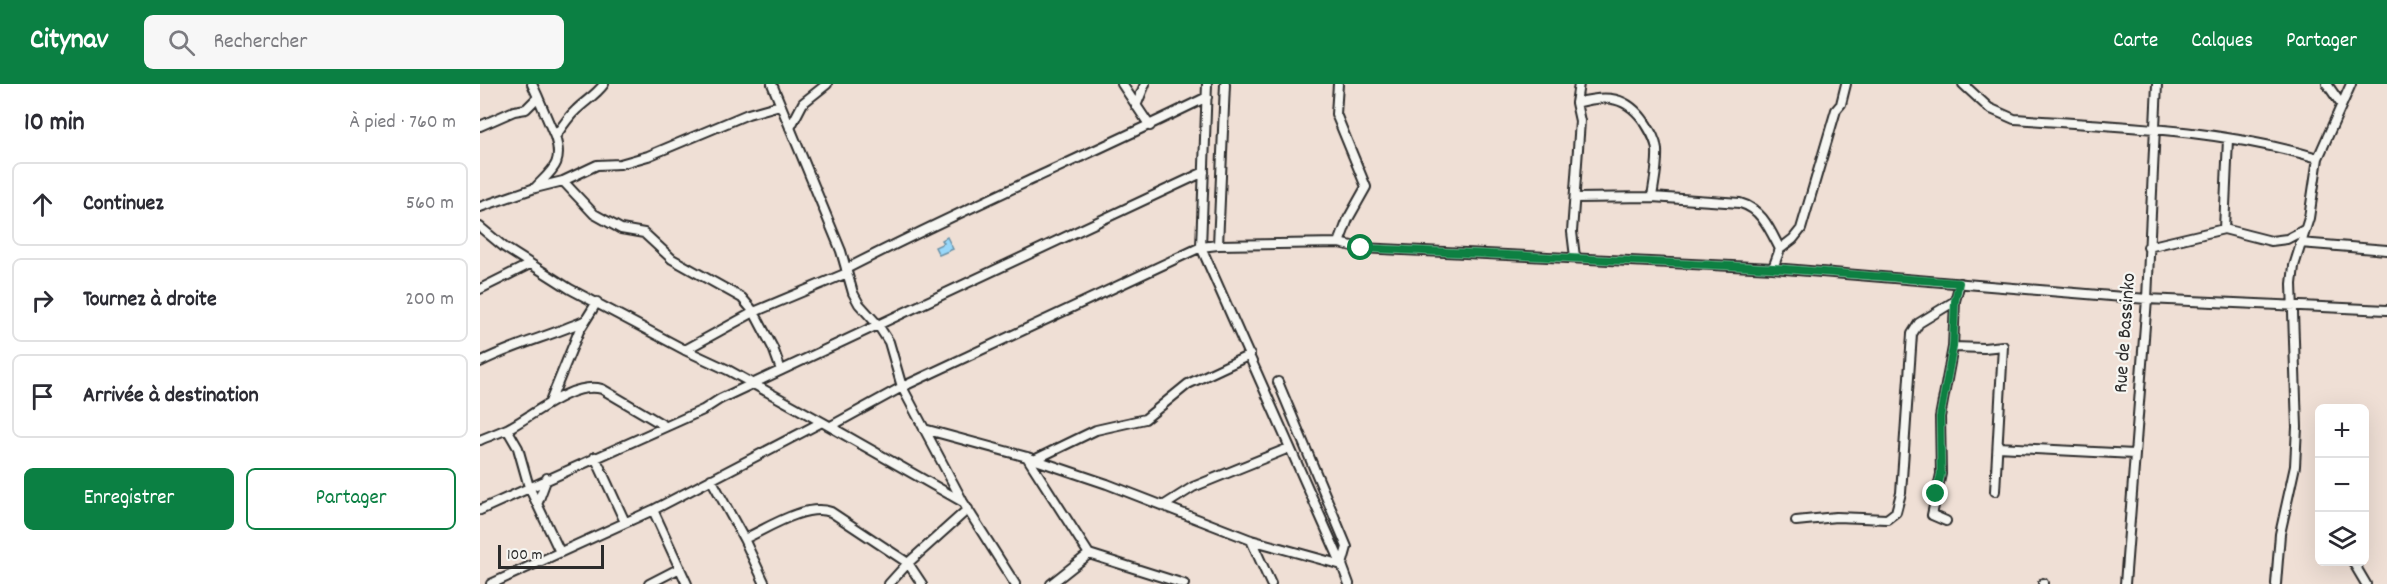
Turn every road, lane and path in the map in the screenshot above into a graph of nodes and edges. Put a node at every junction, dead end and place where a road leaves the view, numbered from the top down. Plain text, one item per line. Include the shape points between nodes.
1 (532, 84) edge
2 (604, 84) edge
3 (772, 84) edge
4 (827, 84) edge
5 (1122, 84) edge
6 (1145, 84) edge
7 (1207, 84) edge
8 (1225, 84) edge
9 (1338, 84) edge
10 (1579, 84) edge
11 (1846, 84) edge
12 (1963, 84) edge
13 (2157, 84) edge
14 (2327, 84) edge
15 (2351, 84) edge
16 (538, 97) junction
17 (1207, 97) junction
18 (1576, 103) junction
19 (2341, 104) junction
20 (780, 105) junction
21 (1136, 106) junction
22 (480, 126) edge
23 (1150, 126) junction
24 (790, 128) junction
25 (2154, 129) junction
26 (555, 137) junction
27 (2228, 139) junction
28 (2318, 158) junction
29 (1204, 172) junction
30 (563, 182) junction
31 (535, 188) junction
32 (1652, 197) junction
33 (1575, 198) junction
34 (480, 207) edge
35 (480, 227) edge
36 (2224, 229) junction
37 (2304, 230) junction
38 (1339, 243) junction
39 (2300, 243) junction
40 (1218, 244) junction
41 (1201, 247) junction
42 (2148, 247) junction
43 (1780, 249) junction
44 (2387, 250) edge
45 (1575, 257) junction
46 (530, 264) junction
47 (1773, 268) junction
48 (846, 271) junction
49 (1959, 283) junction
50 (480, 289) edge
51 (2147, 299) junction
52 (1955, 301) junction
53 (597, 302) junction
54 (2294, 305) junction
55 (2387, 310) edge
56 (754, 312) junction
57 (584, 321) junction
58 (878, 325) junction
59 (1953, 347) junction
60 (685, 350) junction
61 (1250, 355) junction
62 (480, 362) edge
63 (781, 370) junction
64 (1278, 382) dead end
65 (752, 384) junction
66 (902, 387) junction
67 (550, 402) junction
68 (822, 422) junction
69 (665, 426) junction
70 (831, 426) junction
71 (507, 429) junction
72 (924, 429) junction
73 (480, 440) edge
74 (1998, 447) junction
75 (1289, 448) junction
76 (2134, 454) junction
77 (595, 457) junction
78 (1031, 459) junction
79 (547, 478) junction
80 (711, 479) junction
81 (529, 487) junction
82 (1995, 491) dead end
83 (538, 502) junction
84 (963, 502) junction
85 (1163, 506) junction
86 (968, 509) junction
87 (480, 510) edge
88 (653, 510) junction
89 (1796, 521) dead end
90 (1946, 521) dead end
91 (625, 522) junction
92 (744, 539) junction
93 (1251, 540) junction
94 (560, 552) junction
95 (1089, 554) junction
96 (908, 563) junction
97 (1342, 565) junction
98 (2356, 566) edge
99 (680, 568) junction
100 (491, 584) edge
101 (649, 584) edge
102 (687, 584) edge
103 (765, 584) edge
104 (889, 584) edge
105 (922, 584) edge
106 (1015, 584) edge
107 (1051, 584) edge
108 (1184, 584) edge
109 (1270, 584) edge
110 (1349, 584) edge
111 (2125, 584) edge
112 (2276, 584) edge
113 (2366, 584) edge

1 - 16 street
2 - 26 street via 574,111
3 - 20 street
4 - 24 street via 803,103
5 - 21 street
6 - 21 street
7 - 17 street
8 - 40 street
9 - 38 street via 1336,114 1366,187
10 - 18 street
11 - 43 street via 1801,229
12 - 25 street via 1989,108 2014,119
13 - 25 street, Rue de Bassinko
14 - 19 street
15 - 19 street
16 - 22 street via 526,109
16 - 26 street
17 - 23 street
17 - 29 street
18 - 32 street via 1616,99 1630,104 1644,121 1656,148
18 - 33 street via 1580,121
19 - 28 street
20 - 24 street
20 - 30 street via 630,162 597,165
21 - 23 street
23 - 48 street via 933,224
24 - 48 street via 841,250
25 - 27 street
25 - 42 street, Rue de Bassinko
26 - 31 street via 559,157
27 - 28 street via 2278,146
27 - 36 street
28 - 37 street
29 - 41 street
29 - 58 street
30 - 31 street
30 - 56 street via 594,214 621,228 644,233 672,260 742,298
31 - 34 street
32 - 33 street
32 - 43 street via 1749,205 1757,210
33 - 45 street
35 - 46 street
36 - 37 street via 2271,241 2287,239
36 - 42 street
37 - 39 street
38 - 40 street
38 - 45 street via 1361,248
39 - 44 street
39 - 54 street via 2292,284
40 - 41 street
41 - 61 street
41 - 66 street
42 - 51 street, Rue de Bassinko
43 - 47 street
45 - 47 street
46 - 50 street
46 - 53 street
47 - 49 street
48 - 56 street
48 - 58 street via 859,304
49 - 51 street
49 - 52 street
51 - 54 street
51 - 76 street, Rue de Bassinko
52 - 59 street
52 - 89 street via 1919,323 1912,334 1901,493 1896,512 1887,519 1836,517
53 - 57 street
53 - 60 street
54 - 55 street
54 - 112 street via 2295,466 2280,534
56 - 60 street
56 - 63 street
57 - 62 street via 550,336 506,348
57 - 67 street
58 - 63 street
58 - 66 street via 894,352
59 - 74 street via 2003,346
59 - 90 street via 1940,417 1941,474 1932,515
60 - 65 street
61 - 75 street
61 - 78 street via 1188,384 1145,419 1096,430
63 - 65 street
64 - 97 street via 1347,547
65 - 68 street
65 - 69 street
66 - 70 street
66 - 72 street
67 - 69 street via 594,387
67 - 71 street
68 - 70 street
68 - 80 street
69 - 77 street
70 - 84 street
71 - 73 street
71 - 81 street via 518,448
72 - 78 street
72 - 84 street
74 - 76 street
74 - 82 street
75 - 85 street via 1187,490
75 - 97 street
76 - 111 street, Rue de Bassinko
77 - 79 street
77 - 91 street
78 - 85 street
78 - 95 street
79 - 81 street
79 - 83 street
80 - 88 street
80 - 92 street
81 - 83 street
81 - 87 street
83 - 94 street
84 - 86 street
85 - 93 street
86 - 96 street
86 - 106 street
88 - 91 street
88 - 99 street
91 - 94 street
92 - 96 street via 800,513 822,509
92 - 103 street
93 - 97 street
93 - 109 street
94 - 100 street
95 - 107 street
95 - 108 street
96 - 104 street
96 - 105 street
97 - 110 street
98 - 113 street
99 - 101 street
99 - 102 street

